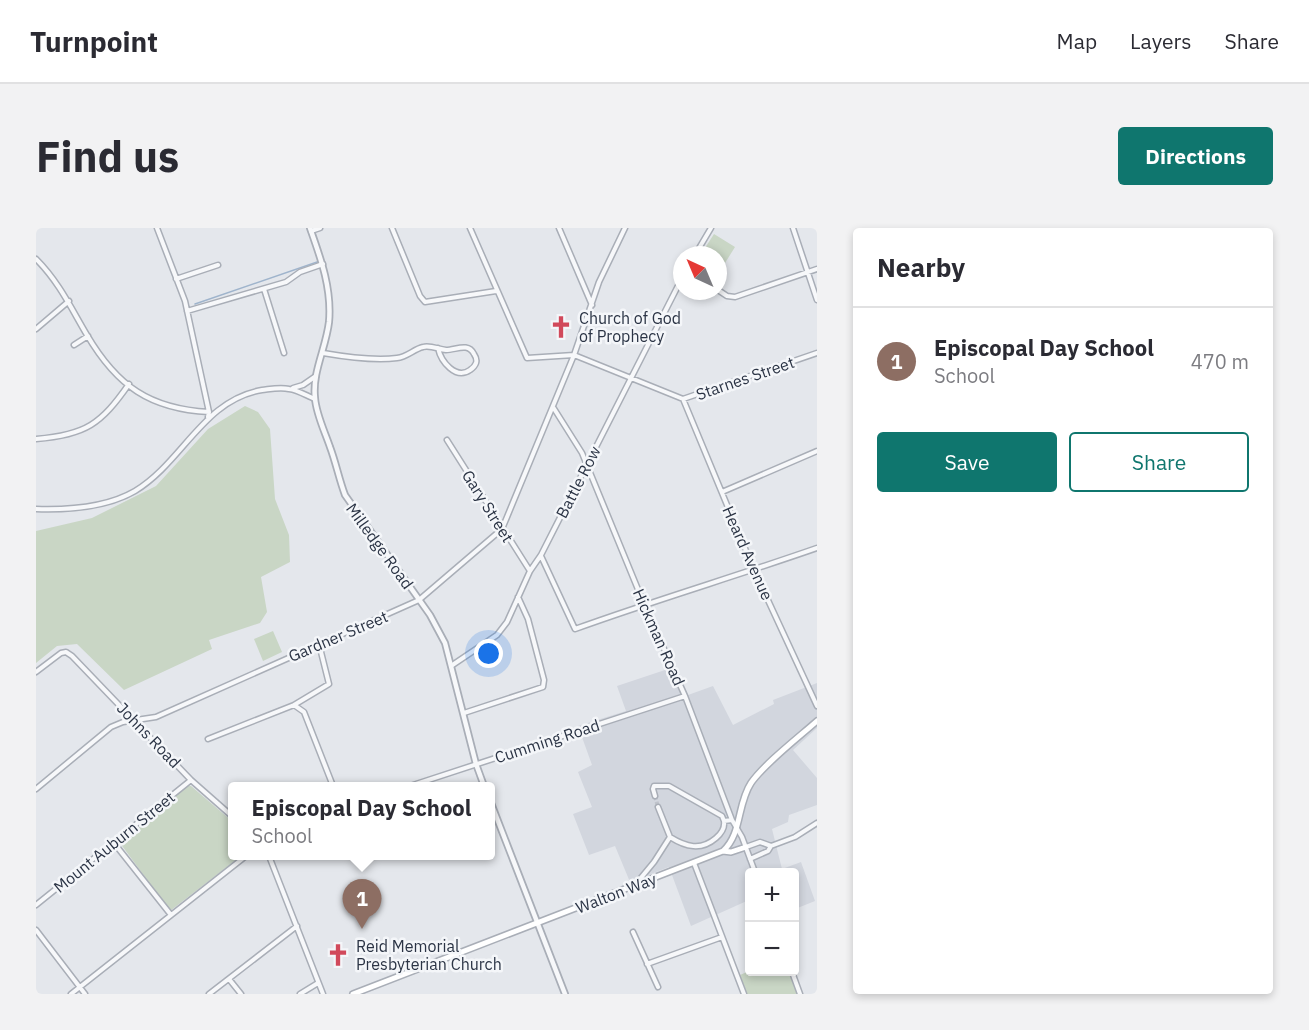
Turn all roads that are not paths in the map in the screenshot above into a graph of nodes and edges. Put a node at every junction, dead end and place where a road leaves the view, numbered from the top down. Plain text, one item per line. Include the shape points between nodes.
1 (157, 228) edge
2 (320, 228) edge
3 (392, 228) edge
4 (470, 228) edge
5 (559, 228) edge
6 (625, 228) edge
7 (711, 228) edge
8 (793, 228) edge
9 (311, 230) edge
10 (700, 246) edge
11 (36, 260) edge
12 (323, 264) junction
13 (218, 265) dead end
14 (817, 269) edge
15 (808, 272) junction
16 (176, 279) junction
17 (264, 289) junction
18 (496, 291) junction
19 (673, 296) edge
20 (727, 296) edge
21 (817, 300) edge
22 (69, 301) junction
23 (592, 305) junction
24 (187, 311) junction
25 (36, 329) edge
26 (87, 336) junction
27 (74, 345) dead end
28 (438, 348) junction
29 (284, 353) dead end
30 (323, 353) junction
31 (817, 353) edge
32 (574, 355) junction
33 (316, 376) junction
34 (632, 378) junction
35 (129, 384) junction
36 (292, 389) junction
37 (315, 399) junction
38 (683, 399) junction
39 (553, 406) junction
40 (209, 412) junction
41 (208, 418) junction
42 (36, 439) edge
43 (447, 440) dead end
44 (817, 451) edge
45 (586, 466) junction
46 (722, 492) junction
47 (36, 509) edge
48 (502, 529) junction
49 (817, 548) edge
50 (541, 555) junction
51 (754, 570) junction
52 (530, 571) junction
53 (518, 596) junction
54 (419, 600) junction
55 (644, 604) junction
56 (319, 644) junction
57 (451, 666) junction
58 (36, 672) edge
59 (685, 696) junction
60 (294, 705) junction
61 (817, 705) edge
62 (464, 713) junction
63 (133, 719) junction
64 (817, 721) edge
65 (208, 740) dead end
66 (476, 764) junction
67 (191, 780) junction
68 (331, 782) edge
69 (422, 782) edge
70 (483, 782) edge
71 (36, 789) edge
72 (655, 796) dead end
73 (658, 807) tunnel mouth
74 (228, 813) edge
75 (495, 813) edge
76 (732, 820) junction
77 (724, 821) junction
78 (817, 823) edge
79 (736, 828) junction
80 (670, 837) junction
81 (114, 843) junction
82 (771, 846) junction
83 (746, 847) junction
84 (723, 851) junction
85 (750, 859) junction
86 (240, 860) edge
87 (271, 860) edge
88 (694, 863) junction
89 (753, 868) edge
90 (634, 886) junction
91 (36, 905) edge
92 (171, 915) junction
93 (538, 923) junction
94 (297, 926) junction
95 (36, 930) edge
96 (633, 932) dead end
97 (722, 937) junction
98 (647, 964) junction
99 (793, 976) edge
100 (229, 979) junction
101 (318, 983) junction
102 (80, 987) junction
103 (657, 987) dead end
104 (71, 994) edge
105 (85, 994) edge
106 (209, 994) edge
107 (242, 994) edge
108 (300, 994) edge
109 (323, 994) edge
110 (353, 994) edge
111 (565, 994) edge
112 (744, 994) edge
113 (800, 994) edge

1 - 16 street
2 - 9 street
3 - 18 street via 425,302
4 - 18 street
5 - 23 street
6 - 23 street, Gardner Street
7 - 10 street
8 - 15 street
9 - 12 street, Milledge Road
11 - 22 street
12 - 17 street
12 - 30 street, Milledge Road via 329,300
13 - 16 street
14 - 15 street
15 - 20 street via 735,297
15 - 21 street
16 - 24 street
17 - 24 street
17 - 29 street
18 - 32 street via 527,358
19 - 34 street, Battle Row
22 - 25 street
22 - 26 street
23 - 32 street, Gardner Street
24 - 40 street
26 - 27 street
26 - 35 street via 111,369
28 - 28 street via 471,349 477,360 475,366 460,374 453,371
28 - 30 street via 426,346 399,358 380,359
30 - 33 street, Milledge Road
31 - 38 street, Starnes Street
32 - 34 street, Starnes Street
32 - 39 street, Gardner Street
33 - 36 street
33 - 37 street, Milledge Road
34 - 38 street, Starnes Street
34 - 45 street, Battle Row
35 - 40 street via 141,396 159,404
35 - 42 street via 111,410 95,423 71,434
36 - 37 street
36 - 41 street via 242,395
37 - 54 street, Milledge Road via 345,495
38 - 46 street, Heard Avenue
39 - 45 street, Hickman Road
39 - 48 street, Gardner Street
40 - 41 street
41 - 47 street via 162,471 133,492 97,504
43 - 48 street, Gary Street
44 - 46 street
45 - 50 street, Battle Row
45 - 55 street, Hickman Road
46 - 51 street, Heard Avenue
48 - 52 street, Gary Street
48 - 54 street, Gardner Street
49 - 51 street
50 - 52 street, Battle Row
50 - 55 street via 575,629
51 - 55 street
51 - 61 street, Heard Avenue
52 - 53 street, Battle Row
53 - 57 street, Battle Row via 497,635
53 - 62 street via 528,619 543,687
54 - 56 street, Gardner Street
54 - 57 street, Milledge Road via 446,643
55 - 59 street, Hickman Road
56 - 60 street via 329,684
56 - 63 street, Gardner Street via 156,717
57 - 62 street, Milledge Road
58 - 63 street, Johns Road via 66,652
59 - 66 street, Cumming Road
59 - 76 street, Hickman Road
60 - 65 street
60 - 68 street via 304,712
62 - 66 street, Milledge Road
63 - 67 street, Johns Road
63 - 71 street, Gardner Street via 111,727
64 - 79 main road via 752,782
66 - 69 street, Cumming Road
66 - 70 street, Milledge Road
67 - 74 street, Johns Road
67 - 81 street, Mount Auburn Street
72 - 77 street via 654,786 669,786 722,816
73 - 80 street
75 - 93 street
76 - 77 street
76 - 79 street, Hickman Road
77 - 80 street via 720,834 702,847 690,847
78 - 82 street
79 - 83 street, Hickman Road
79 - 84 main road via 732,843
80 - 90 street
81 - 91 street, Mount Auburn Street
81 - 92 street
82 - 83 street via 760,842
82 - 85 street
83 - 84 main road, Walton Way
83 - 85 street, Hickman Road
84 - 88 main road, Walton Way
85 - 89 street, Hickman Road
86 - 92 street
87 - 94 street
88 - 90 main road, Walton Way
88 - 97 street
90 - 93 main road, Walton Way
92 - 102 street
93 - 110 main road, Walton Way
93 - 111 street
94 - 100 street
94 - 101 street
95 - 102 street
96 - 98 street
97 - 98 street
97 - 112 street
98 - 103 street
99 - 113 street
100 - 106 street
100 - 107 street
101 - 108 street
101 - 109 street
102 - 104 street
102 - 105 street

